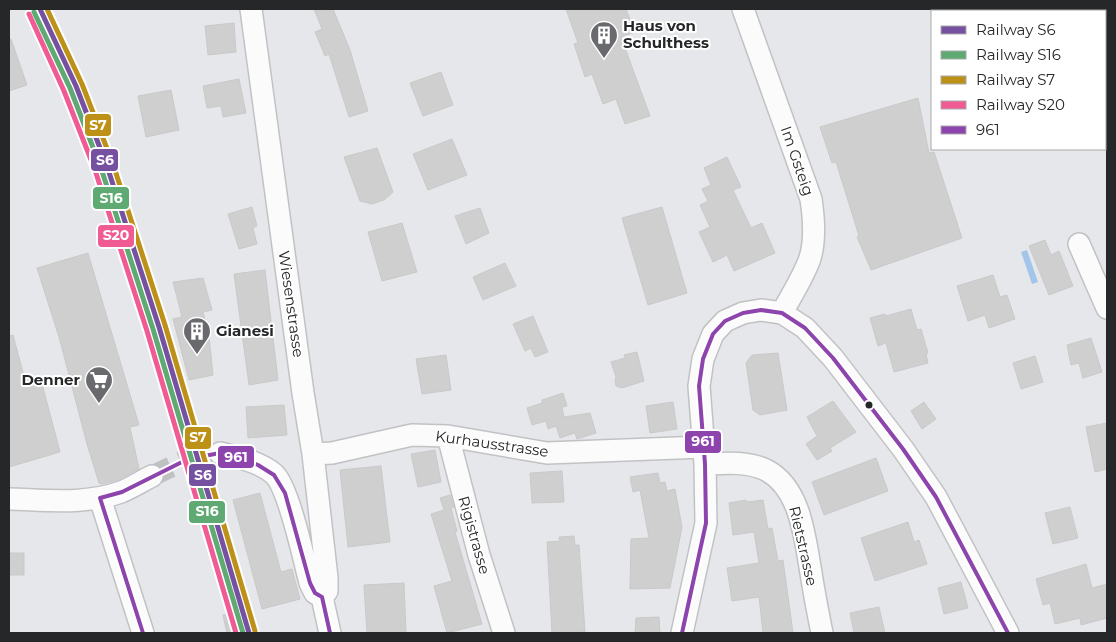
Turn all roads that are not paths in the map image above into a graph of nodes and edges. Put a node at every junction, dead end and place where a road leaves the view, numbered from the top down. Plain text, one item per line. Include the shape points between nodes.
1 (250, 9) edge
2 (743, 9) edge
3 (1080, 244) dead end
4 (1107, 308) edge
5 (782, 313) junction
6 (448, 436) junction
7 (220, 453) tunnel mouth
8 (312, 454) junction
9 (704, 455) junction
10 (152, 476) tunnel mouth
11 (100, 498) junction
12 (9, 499) edge
13 (322, 597) junction
14 (144, 633) edge
15 (330, 633) edge
16 (504, 633) edge
17 (682, 633) edge
18 (822, 633) edge
19 (1008, 633) edge

1 - 8 street, Wiesenstrasse
2 - 5 street, Im Gsteig via 811,199 813,213 813,245 809,261
3 - 4 street
5 - 9 street via 761,310 743,313 725,321 713,334 703,359 699,386
5 - 19 street via 819,342 903,449 936,497
6 - 8 street, Kurhausstrasse via 412,435 332,453
6 - 9 street, Kurhausstrasse via 546,453
6 - 16 street, Rigistrasse via 479,555
7 - 13 street via 246,460 274,475 285,493 310,583 315,593
8 - 13 street, Wiesenstrasse via 327,578 327,591
9 - 17 street via 706,522
9 - 18 street, Rietstrasse via 766,470 786,489 804,537
10 - 11 street via 122,492
11 - 12 street via 66,502
11 - 14 street
13 - 15 street

